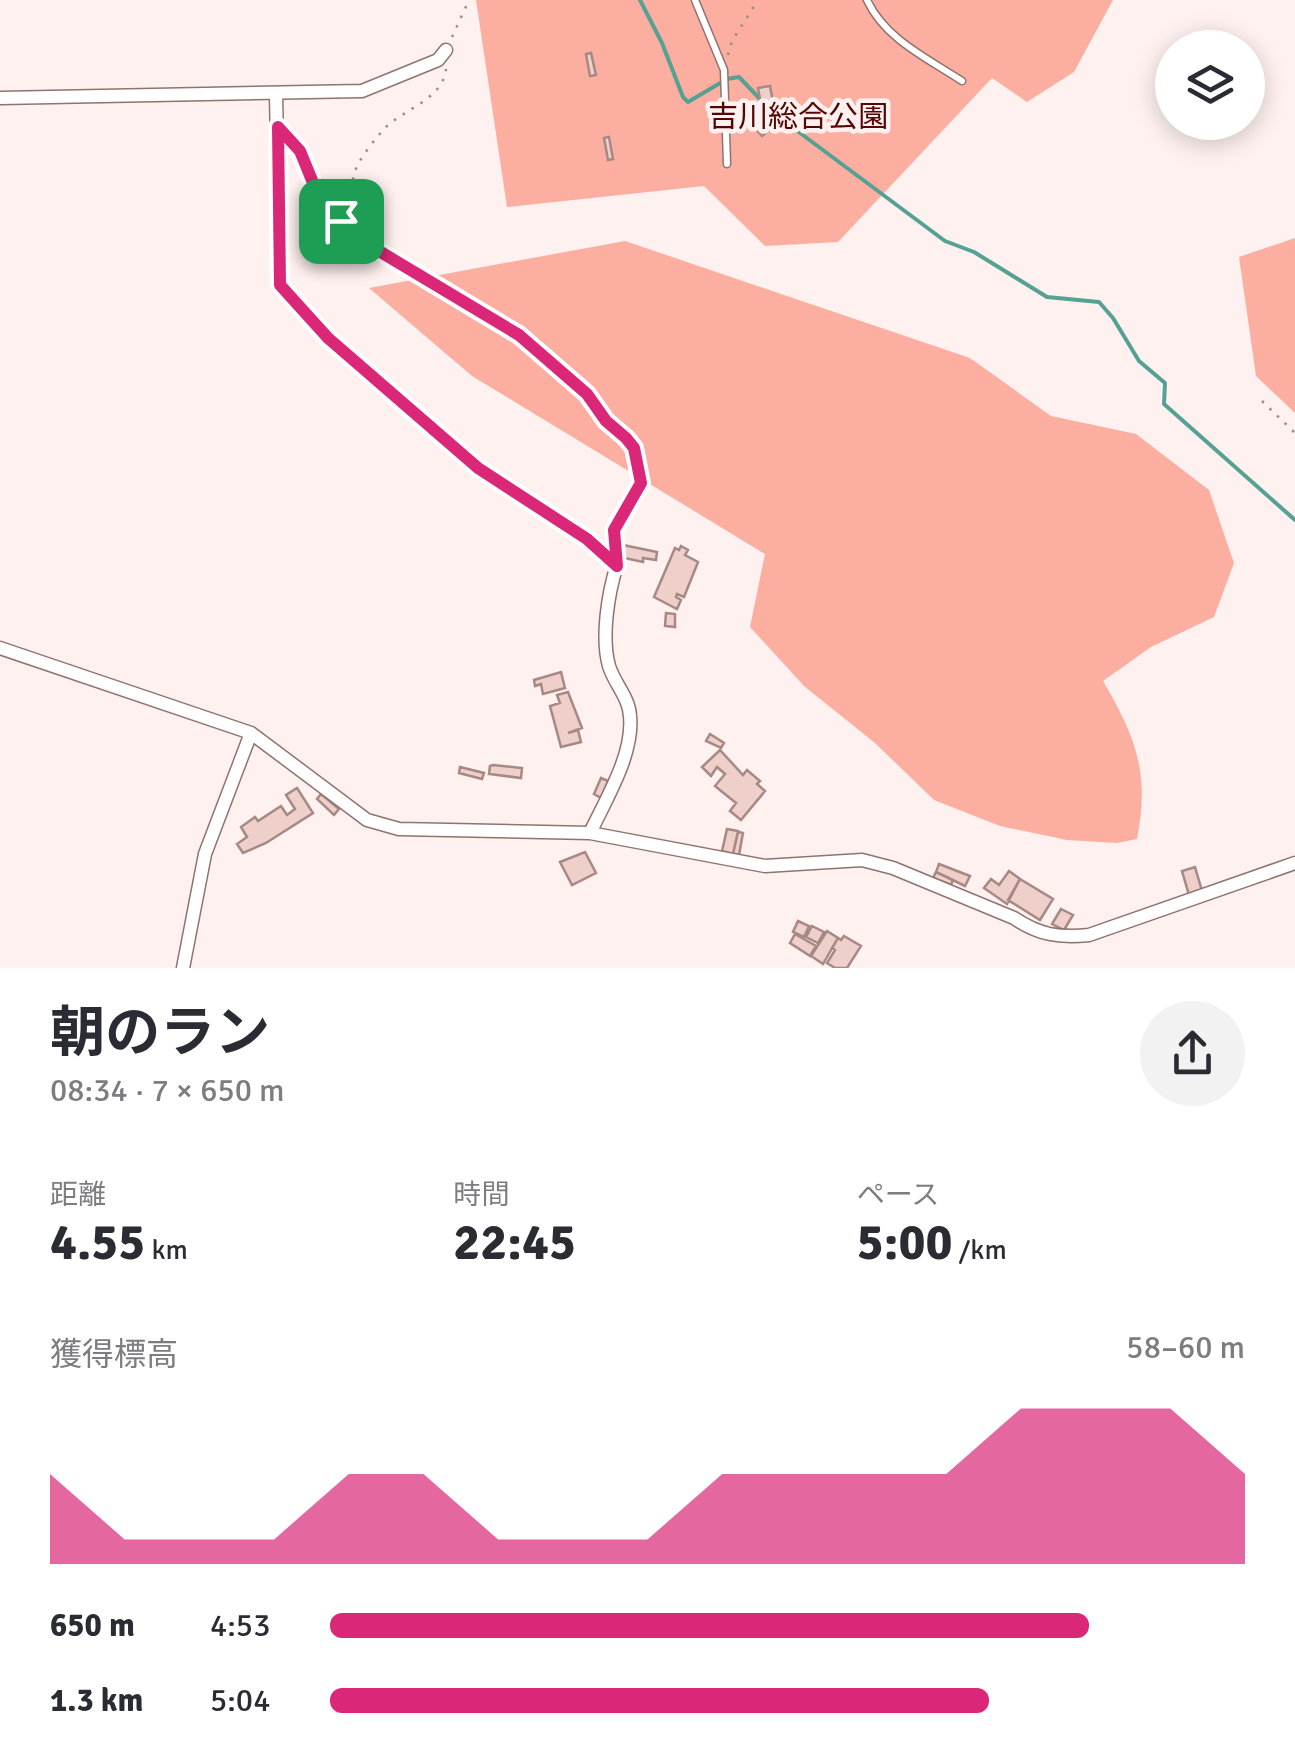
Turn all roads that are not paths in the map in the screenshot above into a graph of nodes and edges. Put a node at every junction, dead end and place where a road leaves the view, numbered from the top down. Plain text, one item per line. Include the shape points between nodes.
1 (695, 0) edge
2 (866, 0) edge
3 (446, 50) road end
4 (962, 80) dead end
5 (276, 94) junction
6 (0, 98) edge
7 (726, 164) dead end
8 (0, 648) edge
9 (251, 734) junction
10 (590, 832) junction
11 (1295, 863) edge
12 (185, 968) edge

1 - 7 lane via 724,70
2 - 4 lane via 895,38
3 - 5 street via 438,60 362,91
5 - 6 street
5 - 10 street via 280,285 328,338 478,468 617,566 606,650 628,706 629,740
8 - 9 street
9 - 10 street via 367,820 399,830
9 - 12 street via 206,854
10 - 11 street via 765,866 862,860 1058,938 1089,935

